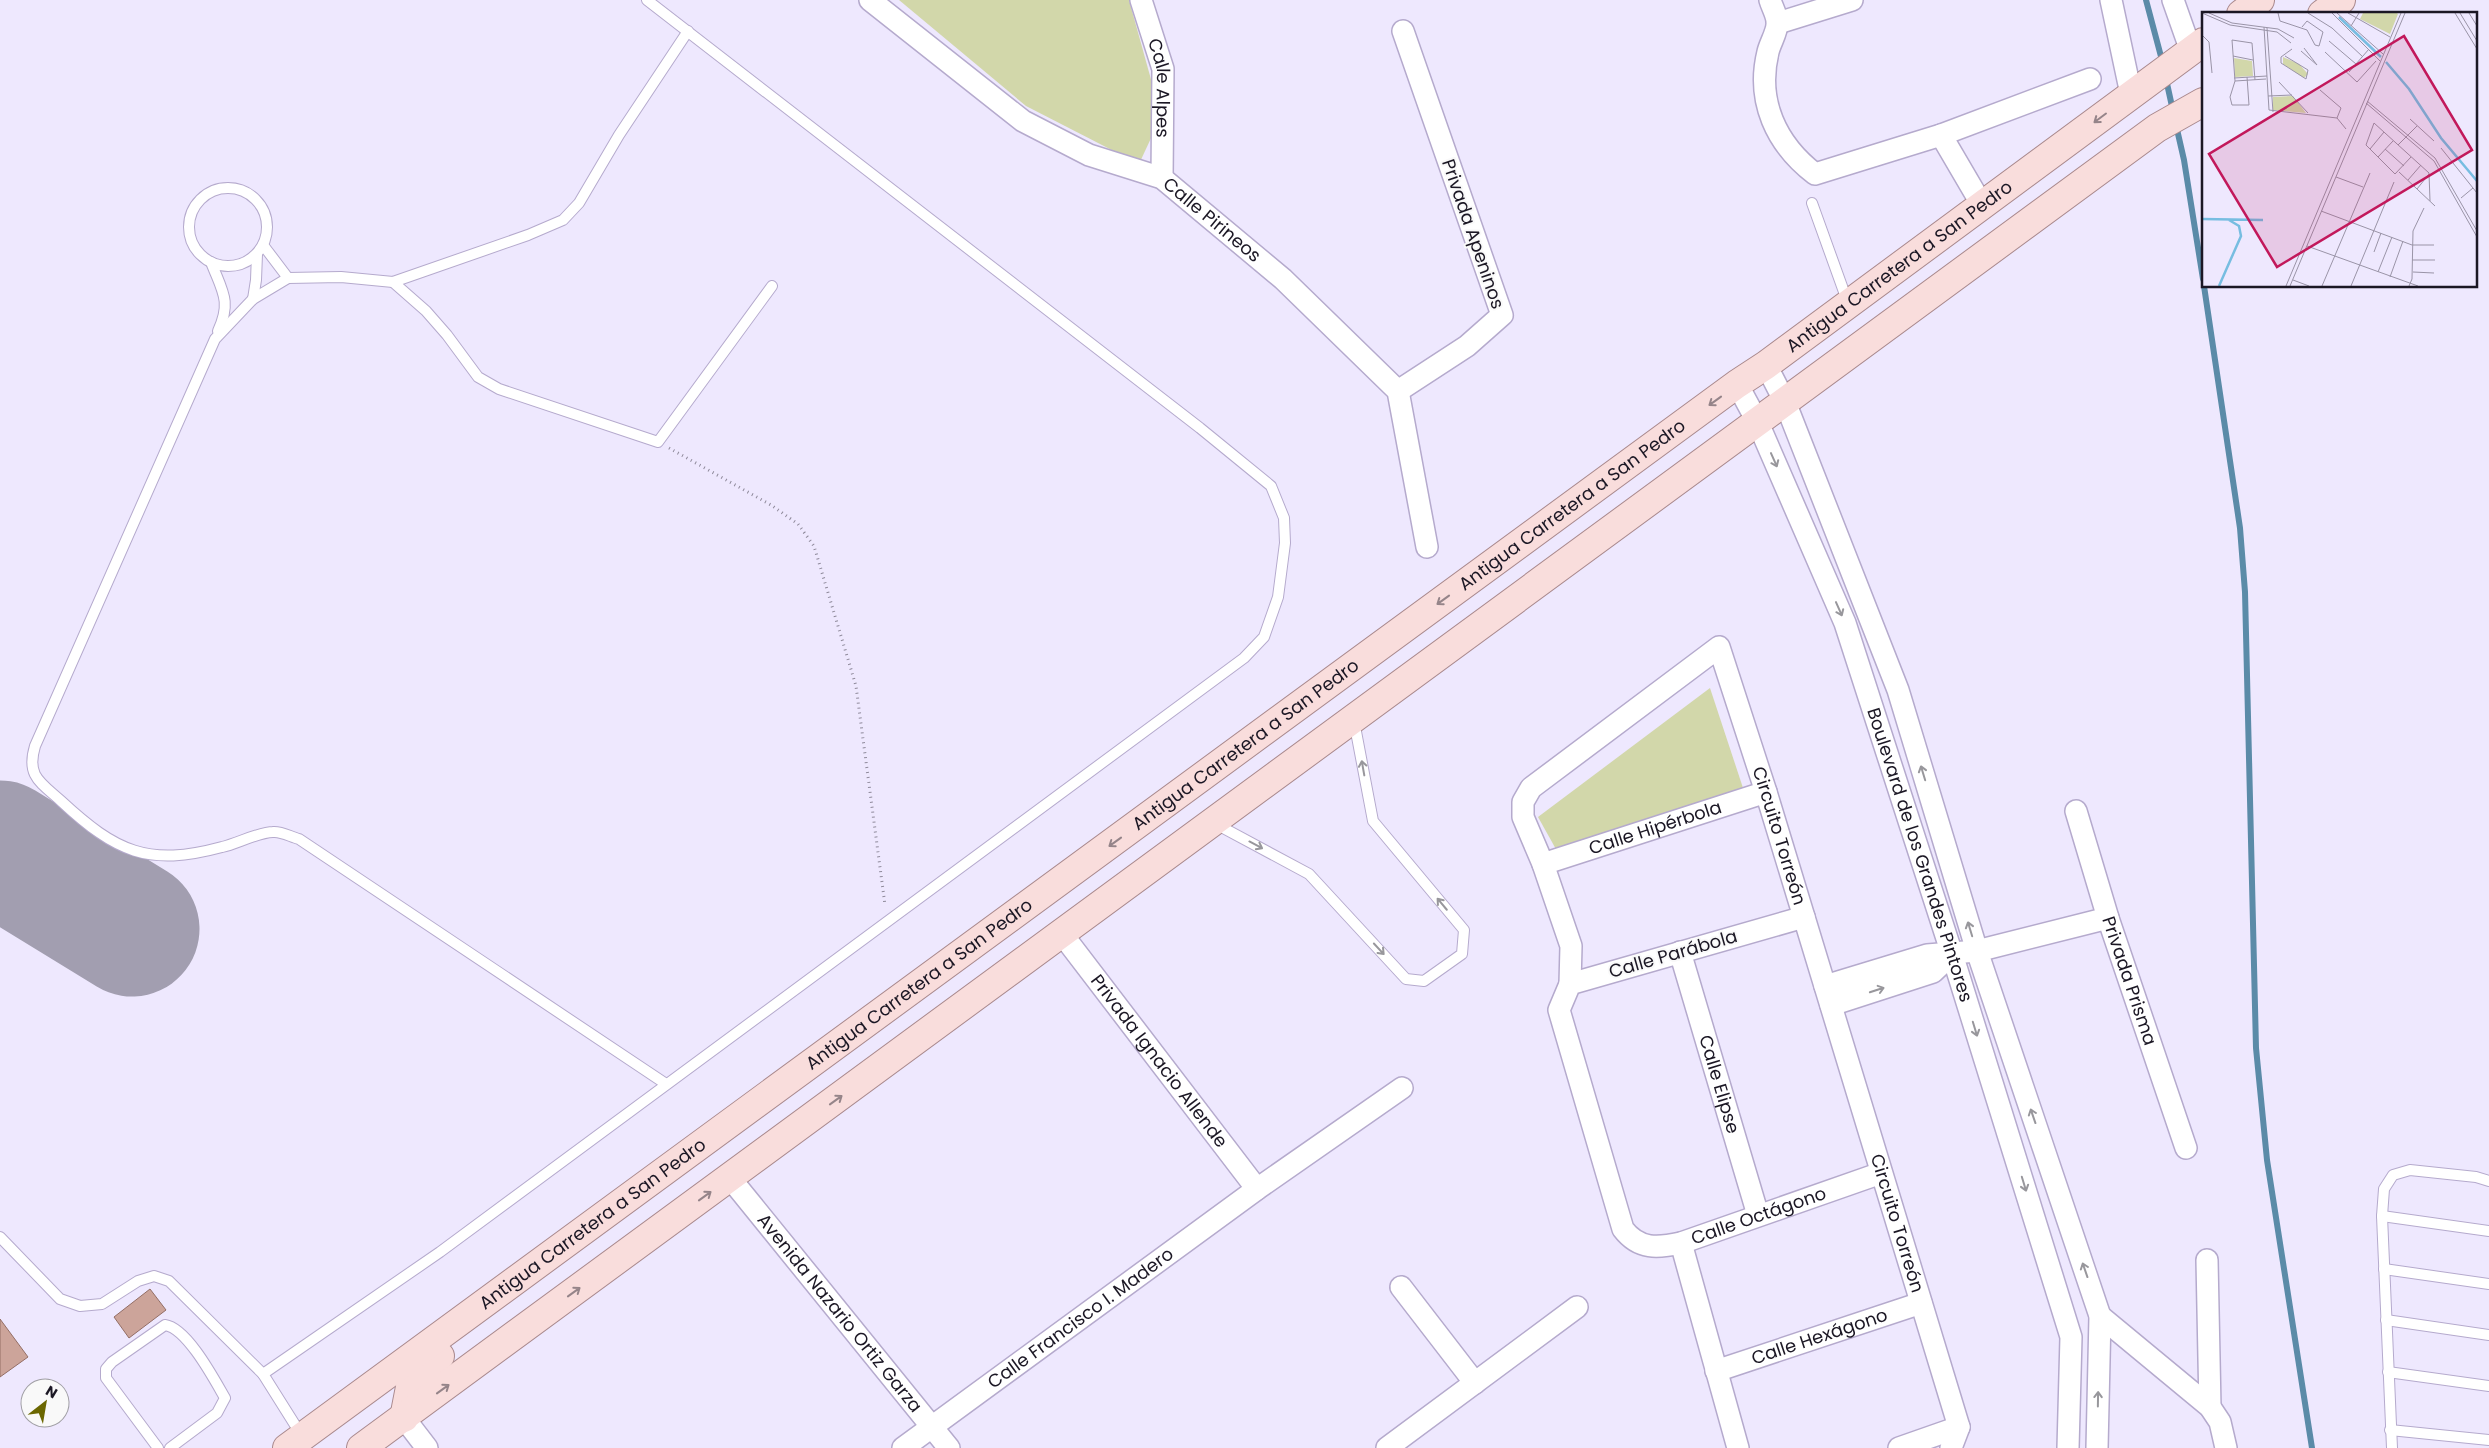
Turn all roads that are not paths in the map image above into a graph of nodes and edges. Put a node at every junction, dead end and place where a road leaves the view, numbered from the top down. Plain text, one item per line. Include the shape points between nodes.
1 (648, 0) edge
2 (870, 0) edge
3 (1141, 0) edge
4 (1770, 0) edge
5 (1852, 0) edge
6 (2111, 0) edge
7 (2173, 0) edge
8 (2260, 0) edge
9 (2340, 0) edge
10 (2244, 12) edge
11 (2325, 12) edge
12 (1778, 23) junction
13 (688, 31) junction
14 (1403, 31) dead end
15 (2192, 50) edge
16 (2090, 79) dead end
17 (2131, 94) junction
18 (2202, 103) edge
19 (1941, 135) junction
20 (1162, 178) junction
21 (1812, 203) dead end
22 (1982, 205) junction
23 (264, 245) junction
24 (256, 254) junction
25 (211, 262) junction
26 (288, 278) junction
27 (393, 282) junction
28 (772, 286) dead end
29 (253, 299) junction
30 (1848, 304) junction
31 (215, 339) junction
32 (1766, 366) junction
33 (1737, 384) junction
34 (1398, 391) junction
35 (1785, 402) junction
36 (1758, 423) junction
37 (1427, 547) dead end
38 (1354, 719) junction
39 (1766, 792) junction
40 (2076, 811) dead end
41 (1213, 822) junction
42 (1543, 864) junction
43 (1804, 917) junction
44 (2108, 918) junction
45 (1062, 934) junction
46 (1977, 951) junction
47 (1680, 952) junction
48 (1952, 954) junction
49 (1570, 984) junction
50 (1828, 996) junction
51 (666, 1084) junction
52 (1402, 1088) dead end
53 (2186, 1148) dead end
54 (1881, 1173) junction
55 (730, 1178) junction
56 (2489, 1181) edge
57 (1257, 1189) junction
58 (1758, 1215) junction
59 (2382, 1216) junction
60 (2489, 1231) edge
61 (0, 1237) edge
62 (1681, 1243) junction
63 (2206, 1260) dead end
64 (2384, 1269) junction
65 (530, 1271) junction
66 (2489, 1284) edge
67 (1401, 1287) dead end
68 (1921, 1303) junction
69 (1577, 1307) dead end
70 (2100, 1316) junction
71 (2386, 1320) junction
72 (2489, 1335) edge
73 (2071, 1337) junction
74 (1716, 1371) junction
75 (2388, 1372) junction
76 (263, 1374) junction
77 (1475, 1383) junction
78 (2489, 1386) edge
79 (2210, 1407) junction
80 (404, 1418) junction
81 (1959, 1426) junction
82 (932, 1427) junction
83 (2390, 1430) junction
84 (2489, 1440) edge
85 (295, 1442) edge
86 (158, 1448) edge
87 (170, 1448) edge
88 (362, 1448) edge
89 (428, 1448) edge
90 (903, 1448) edge
91 (949, 1448) edge
92 (1387, 1448) edge
93 (1738, 1448) edge
94 (1899, 1448) edge
95 (1951, 1448) edge
96 (2068, 1448) edge
97 (2097, 1448) edge
98 (2226, 1448) edge
99 (2392, 1448) edge

1 - 13 lane
2 - 20 street, Calle Pirineos via 1023,121 1088,155
3 - 20 street, Calle Alpes via 1163,69
4 - 12 street
5 - 12 street
6 - 17 street
7 - 15 street
8 - 10 main road
9 - 11 main road
12 - 19 street via 1768,52 1764,89 1775,130 1800,162 1815,174
13 - 27 lane via 619,135 579,204 562,220 519,239
13 - 51 lane via 1271,486 1284,518 1285,543 1278,597 1264,637 1244,658
14 - 34 street, Privada Apeninos via 1502,315 1467,346
15 - 17 main road, Antigua Carretera a San Pedro
16 - 19 street
17 -> 22 main road, Antigua Carretera a San Pedro
18 - 35 main road via 2157,128
19 - 22 street
20 - 34 street, Calle Pirineos via 1283,279
21 - 30 lane
22 - 30 main road, Antigua Carretera a San Pedro
23 - 24 lane
23 - 25 lane via 267,221 256,199 245,191 218,189 196,204 190,217 193,244
23 - 26 lane
24 - 25 lane via 235,266
24 - 29 lane
25 - 31 lane via 227,302
26 - 27 lane
26 - 29 lane
27 - 28 lane via 442,329 478,377 499,389 658,442
29 - 31 lane
30 - 32 main road, Antigua Carretera a San Pedro
31 - 51 lane via 35,746 31,760 34,776 83,822 116,844 149,856 174,857 273,832 298,839
32 - 33 main road, Antigua Carretera a San Pedro
32 - 35 street, Boulevard de los Grandes Pintores
33 - 36 street, Boulevard de los Grandes Pintores
33 -> 65 main road, Antigua Carretera a San Pedro
34 - 37 street
35 - 36 main road
46 -> 35 street, Boulevard de los Grandes Pintores via 1898,690
36 - 38 main road
36 -> 48 street, Boulevard de los Grandes Pintores via 1845,623
38 - 41 main road
41 -> 38 lane via 1309,874 1406,979 1424,981 1462,954 1464,930 1373,821
39 - 42 street, Calle Hipérbola
39 - 42 street, Circuito Torreón via 1719,647 1531,788 1523,802 1523,817
39 - 43 street, Circuito Torreón
40 - 44 street, Privada Prisma
41 - 45 main road
42 - 49 street, Circuito Torreón via 1571,946
43 - 47 street, Calle Parábola
43 - 50 street, Circuito Torreón
44 - 46 street
44 - 53 street, Privada Prisma
55 -> 45 main road
45 - 57 street, Privada Ignacio Allende
46 - 48 street
70 -> 46 street, Boulevard de los Grandes Pintores
47 - 49 street, Calle Parábola
47 - 58 street, Calle Elipse
48 - 50 street via 1933,972
48 -> 73 street, Boulevard de los Grandes Pintores
49 - 62 street, Calle Octágono via 1559,1010 1623,1229 1635,1241 1648,1247
50 - 54 street, Circuito Torreón
51 - 76 lane via 440,1252
52 - 57 street, Calle Francisco I. Madero
54 - 58 street, Calle Octágono
54 - 68 street, Circuito Torreón
80 -> 55 main road
55 - 82 street, Avenida Nazario Ortiz Garza
56 - 59 lane via 2410,1170 2393,1175 2384,1189
57 - 82 street, Calle Francisco I. Madero
58 - 62 street, Calle Octágono
59 - 60 lane
59 - 64 lane
61 - 76 lane via 60,1299 80,1306 102,1304 138,1281 154,1276 169,1281
62 - 74 street
63 - 79 street
64 - 66 lane
64 - 71 lane
65 - 80 main road via 496,1308 411,1382
65 - 85 main road, Antigua Carretera a San Pedro
67 - 77 street
68 - 74 street, Calle Hexágono
68 - 81 street, Circuito Torreón
69 - 77 street
70 - 73 street
70 - 79 street
97 -> 70 street, Boulevard de los Grandes Pintores
71 - 72 lane
71 - 75 lane
73 - 96 street, Boulevard de los Grandes Pintores
74 - 93 street
75 - 78 lane
75 - 83 lane
76 - 85 lane
77 - 92 street
79 - 98 street via 2220,1422
80 - 88 main road
80 - 89 street
81 - 94 street
81 - 95 street
82 - 90 street, Calle Francisco I. Madero
82 - 91 street, Avenida Nazario Ortiz Garza
83 - 84 lane
83 - 99 lane
86 - 87 lane via 106,1378 106,1369 166,1324 182,1334 225,1398 217,1413

